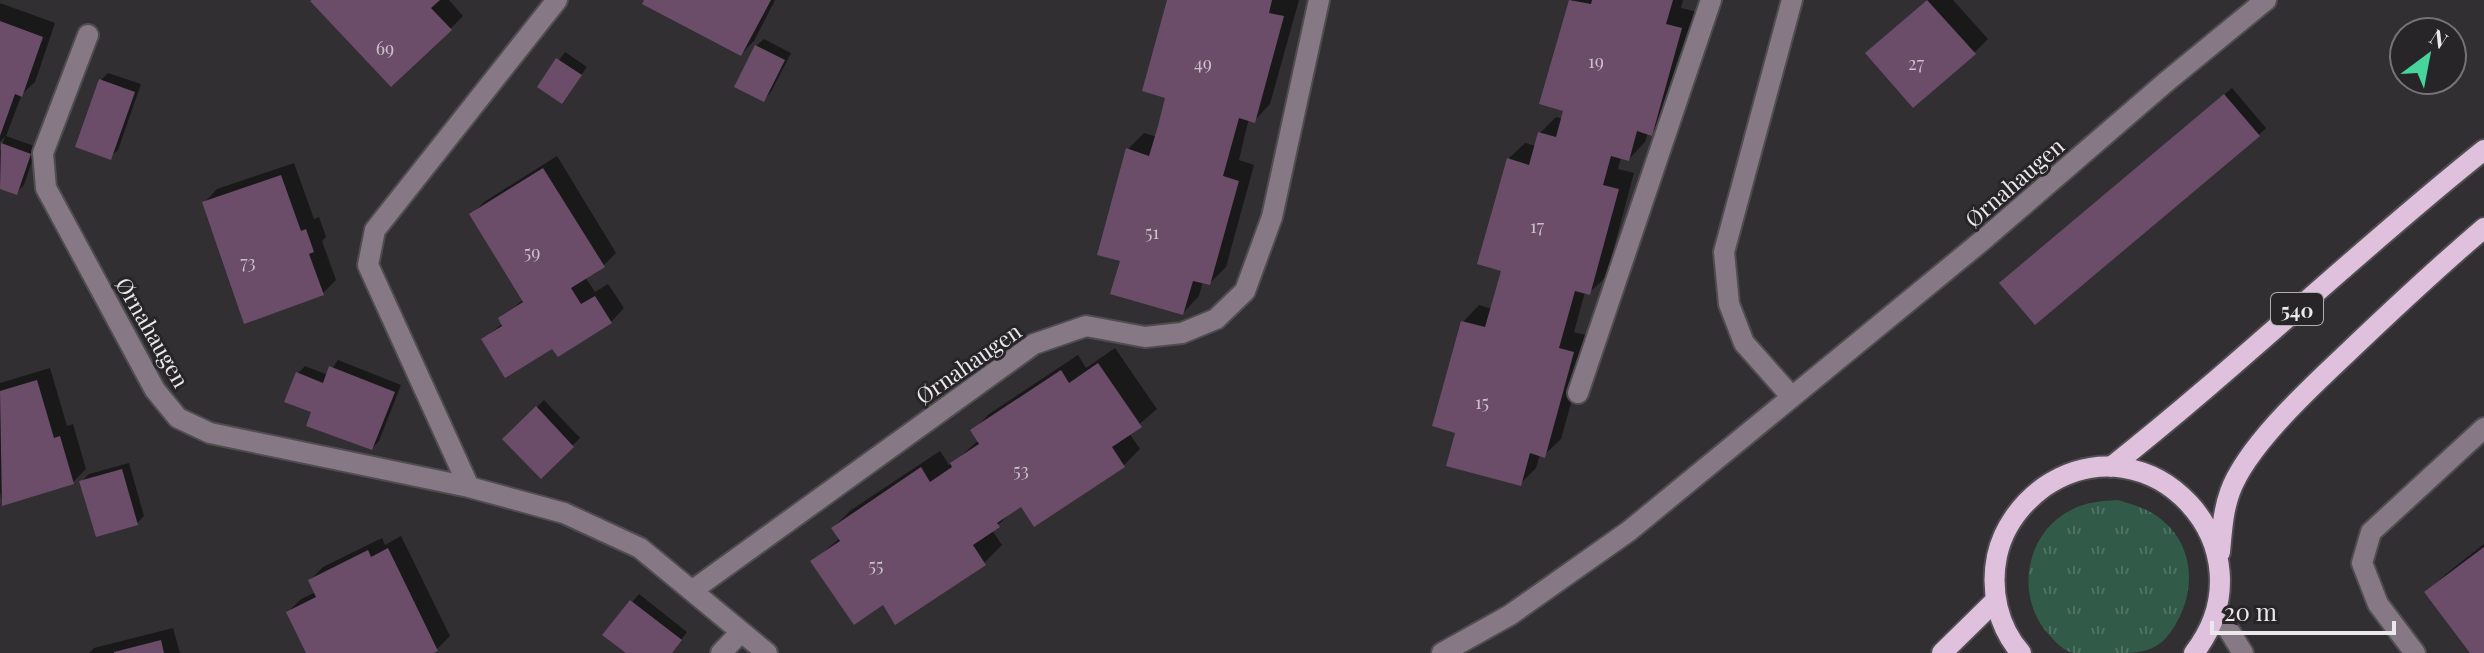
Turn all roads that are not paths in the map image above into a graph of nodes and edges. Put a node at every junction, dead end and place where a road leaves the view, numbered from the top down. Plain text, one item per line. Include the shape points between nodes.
1 (557, 0) edge
2 (1319, 0) edge
3 (1711, 0) edge
4 (1792, 0) edge
5 (2266, 0) edge
6 (88, 35) dead end
7 (2484, 150) edge
8 (2484, 228) edge
9 (1578, 393) dead end
10 (1791, 396) junction
11 (2484, 428) edge
12 (2111, 467) junction
13 (469, 487) junction
14 (2219, 564) junction
15 (693, 590) junction
16 (1996, 600) junction
17 (2217, 611) junction
18 (740, 633) junction
19 (721, 653) edge
20 (767, 653) edge
21 (1442, 653) edge
22 (1942, 653) edge
23 (2021, 653) edge
24 (2194, 653) edge
25 (2243, 653) edge
26 (2415, 653) edge

1 - 13 street via 375,230 368,265
2 - 15 street, Ørnahaugen via 1272,217 1245,291 1216,319 1182,333 1145,337 1086,326 1034,344
3 - 9 street
4 - 10 street via 1724,252 1729,304 1744,343
5 - 10 street, Ørnahaugen
6 - 13 street, Ørnahaugen via 43,153 46,188 155,390 178,418 210,433
7 - 12 main road, 540
8 - 14 main road, 540 via 2292,406 2253,454 2231,489
10 - 21 street, Ørnahaugen via 1629,531 1510,615
11 - 26 street via 2371,532 2362,563 2378,604
12 - 14 main road, 540 via 2139,472 2184,497 2213,539
12 - 16 main road, 540 via 2082,470 2031,496 2000,543
13 - 15 street, Ørnahaugen via 564,513 640,548
14 - 17 main road, 540
15 - 18 street, Ørnahaugen
16 - 22 main road
16 - 23 main road, 540
17 - 24 main road, 540
17 - 25 street
18 - 19 street
18 - 20 street, Ørnahaugen

